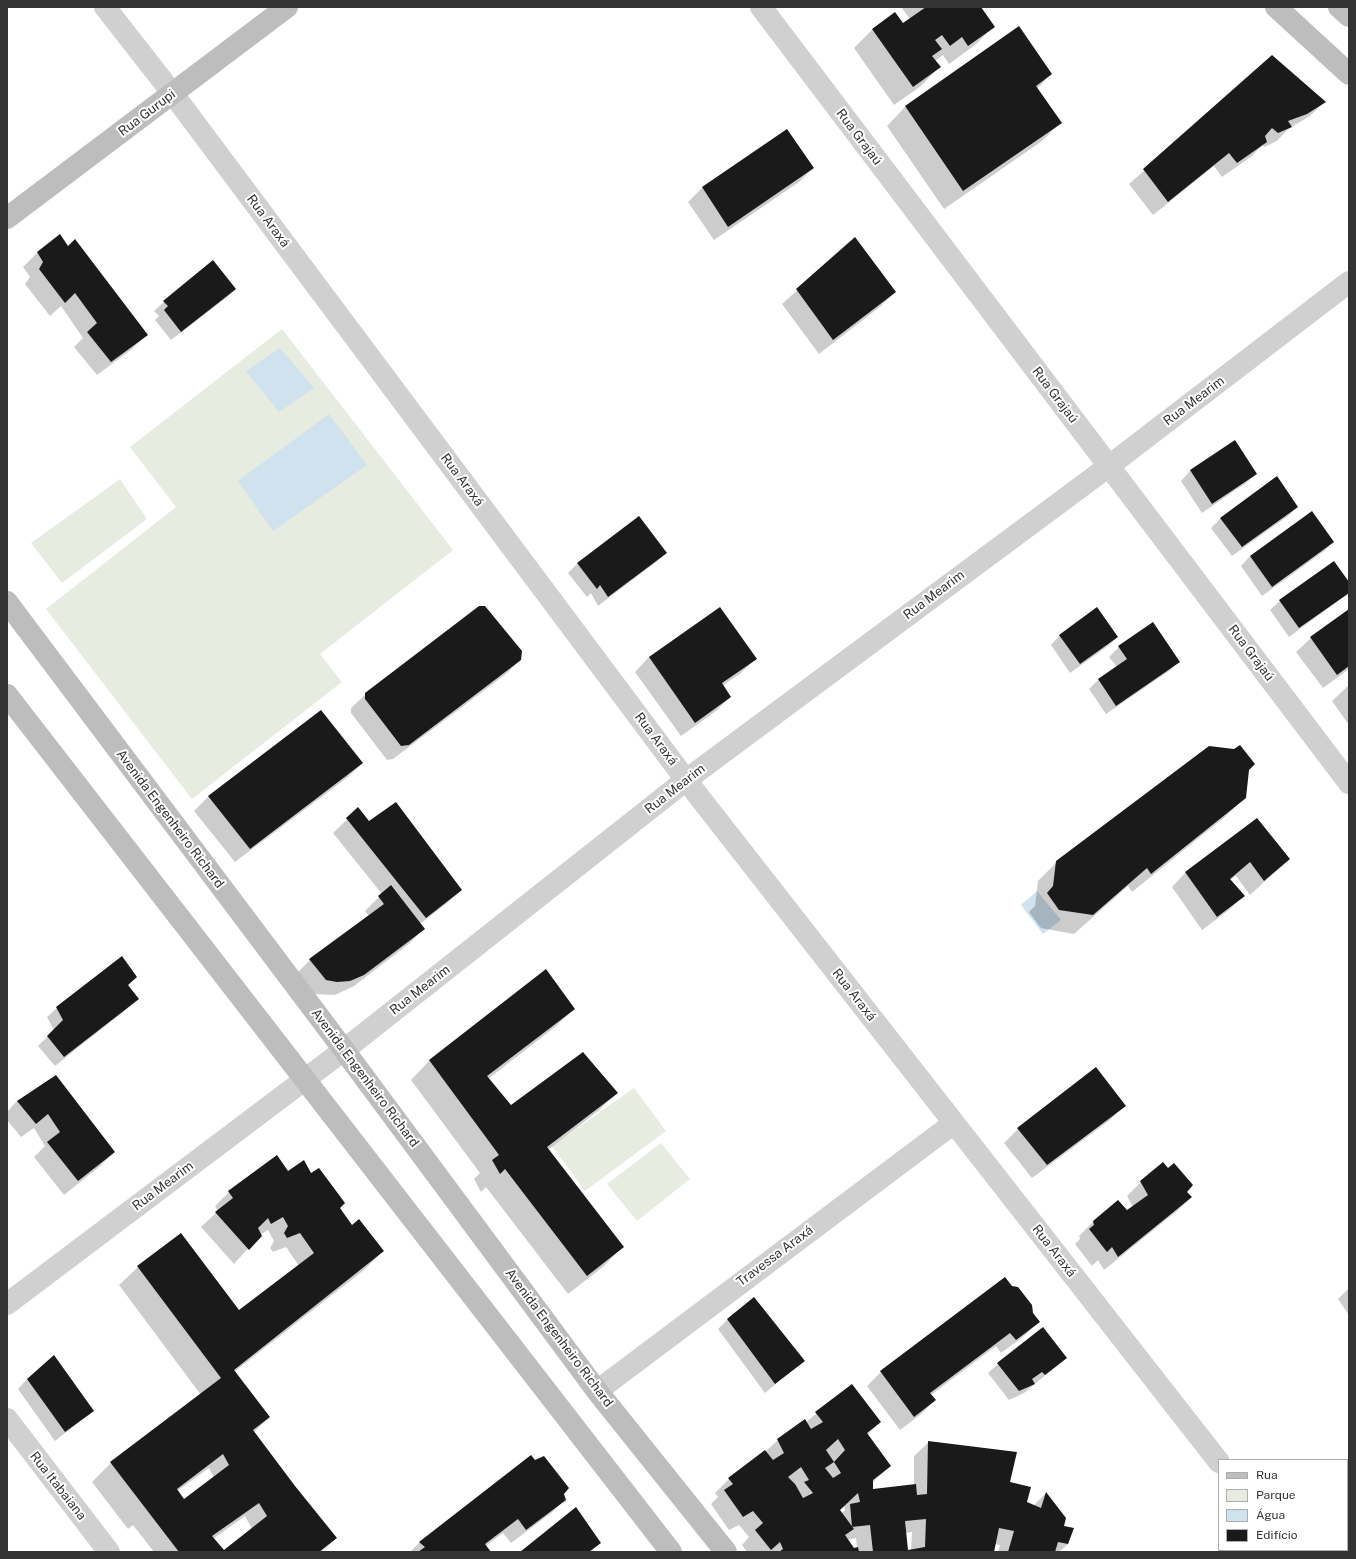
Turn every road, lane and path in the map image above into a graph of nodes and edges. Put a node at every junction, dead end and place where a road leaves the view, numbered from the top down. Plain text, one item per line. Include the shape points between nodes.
1 (105, 7) edge
2 (287, 7) edge
3 (761, 7) edge
4 (1276, 7) edge
5 (1339, 7) edge
6 (1349, 16) edge
7 (1349, 74) edge
8 (173, 94) junction
9 (7, 218) edge
10 (1349, 282) edge
11 (1108, 466) junction
12 (7, 602) edge
13 (7, 695) edge
14 (686, 780) junction
15 (1349, 783) edge
16 (344, 1050) junction
17 (305, 1078) junction
18 (954, 1123) junction
19 (7, 1304) edge
20 (597, 1391) junction
21 (7, 1419) edge
22 (1218, 1461) edge
23 (1349, 1550) edge
24 (109, 1552) edge
25 (671, 1552) edge
26 (726, 1552) edge
27 (1347, 1552) edge

1 - 8 street, Rua Araxá
2 - 8 street, Rua Gurupi
3 - 11 street, Rua Grajaú
4 - 7 street
5 - 6 street
8 - 9 street, Rua Gurupi
8 - 14 street, Rua Araxá
10 - 11 street, Rua Mearim
11 - 14 street, Rua Mearim
11 - 15 street, Rua Grajaú
12 - 16 street, Avenida Engenheiro Richard
13 - 17 street
14 - 16 street, Rua Mearim
14 - 18 street, Rua Araxá
16 - 17 street, Rua Mearim
16 - 20 street, Avenida Engenheiro Richard
17 - 19 street, Rua Mearim
17 - 25 street
18 - 20 street, Travessa Araxá
18 - 22 street, Rua Araxá
20 - 26 street, Avenida Engenheiro Richard
21 - 24 street, Rua Itabaiana
23 - 27 street

